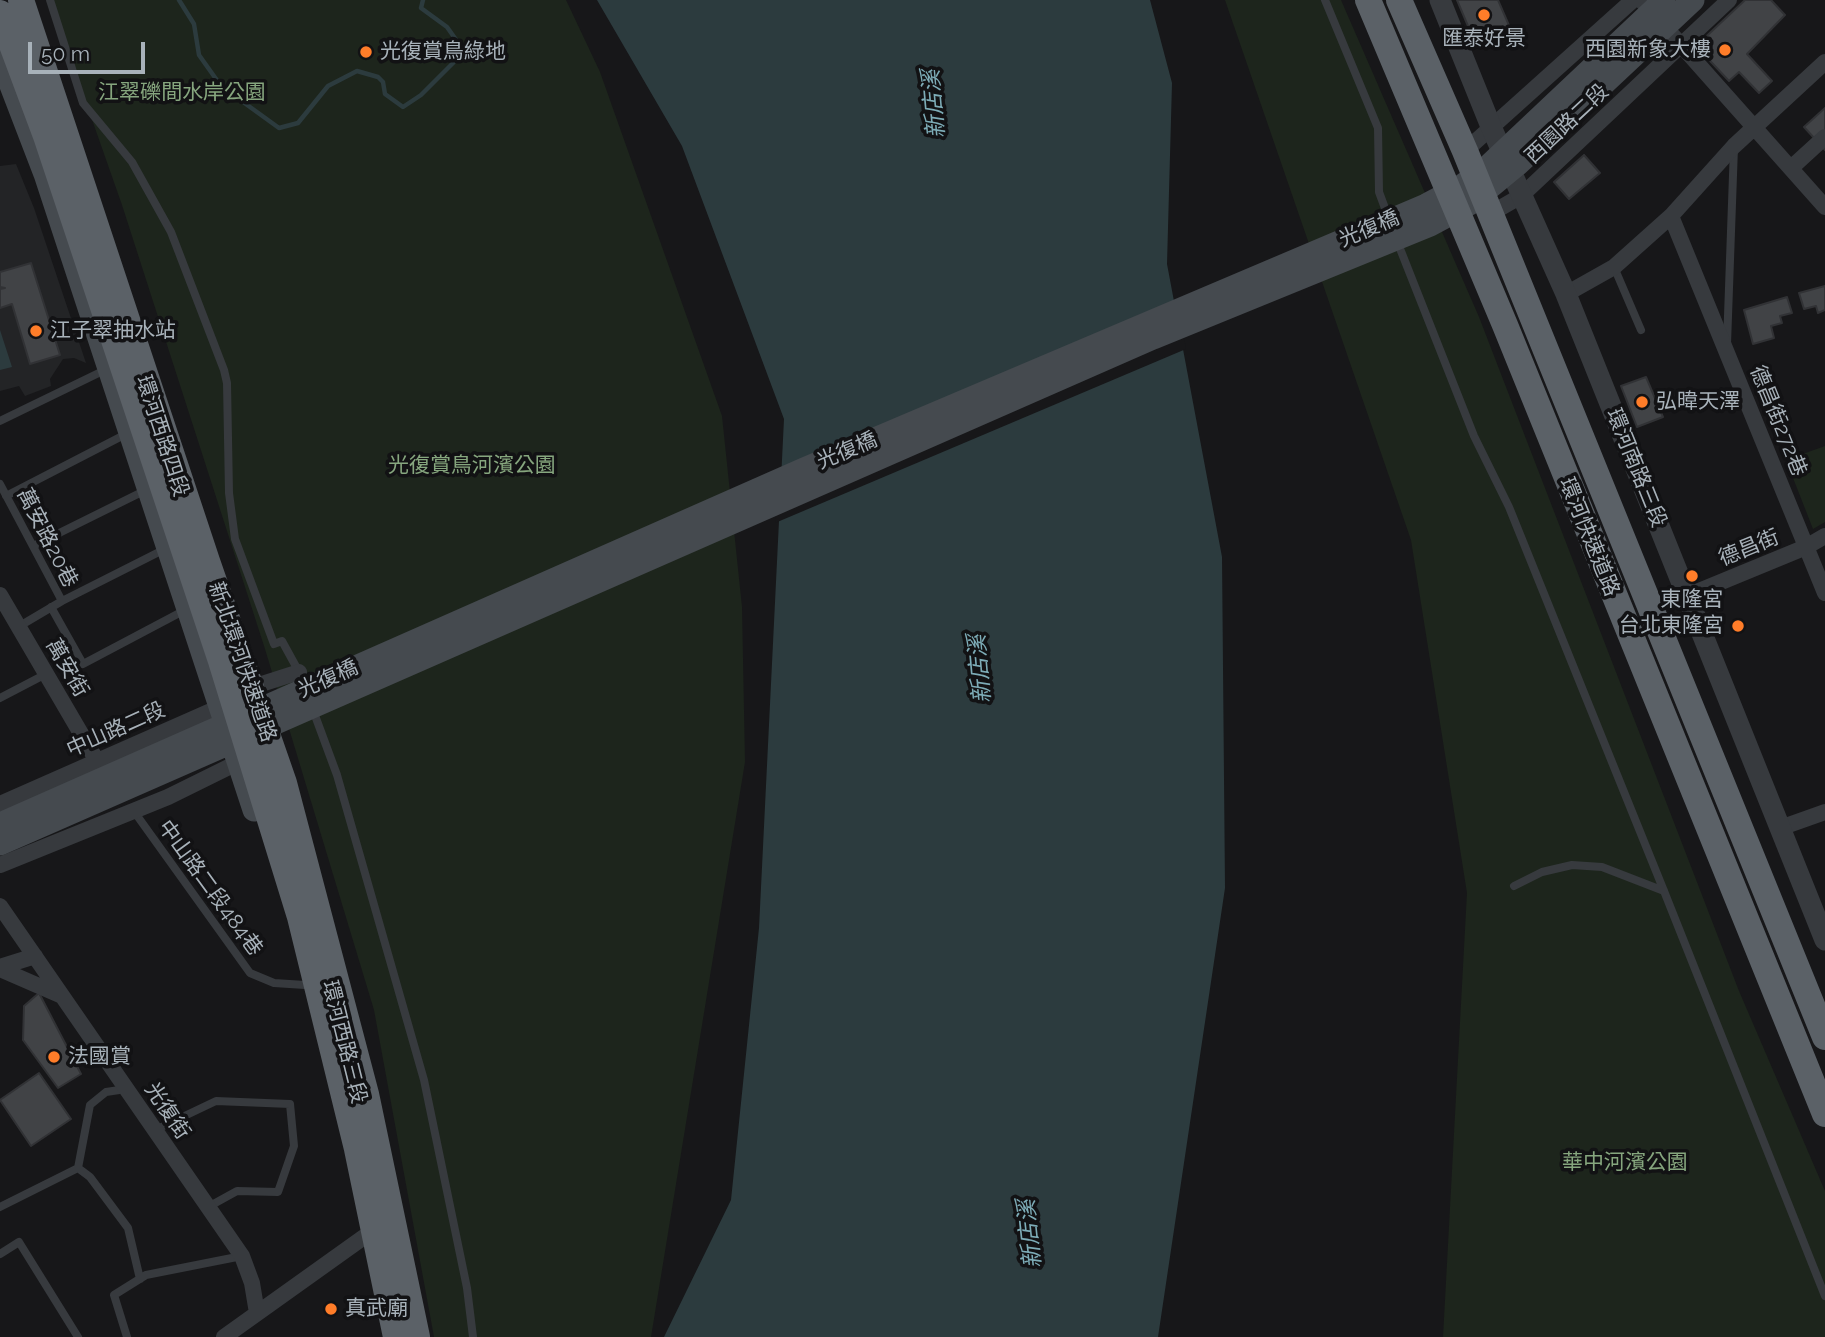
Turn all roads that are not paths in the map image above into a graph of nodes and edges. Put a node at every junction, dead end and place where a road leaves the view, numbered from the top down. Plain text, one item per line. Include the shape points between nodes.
1 (21, 0) edge
2 (50, 0) edge
3 (1325, 0) edge
4 (1368, 0) edge
5 (1386, 0) edge
6 (1399, 0) edge
7 (1440, 0) edge
8 (1633, 0) edge
9 (1641, 0) edge
10 (1664, 0) edge
11 (1693, 0) edge
12 (1729, 0) edge
13 (0, 13) edge
14 (1682, 45) junction
15 (0, 57) edge
16 (1825, 62) edge
17 (1756, 127) junction
18 (1492, 129) junction
19 (1825, 137) edge
20 (1734, 146) junction
21 (1465, 151) junction
22 (1791, 168) junction
23 (1521, 196) junction
24 (1474, 201) junction
25 (1825, 207) edge
26 (1671, 216) junction
27 (1614, 267) junction
28 (1566, 294) junction
29 (1505, 325) junction
30 (1641, 330) dead end
31 (1727, 350) junction
32 (107, 369) junction
33 (0, 421) edge
34 (129, 432) junction
35 (0, 484) edge
36 (147, 489) junction
37 (6, 496) junction
38 (1825, 536) edge
39 (33, 546) junction
40 (1806, 547) junction
41 (167, 548) junction
42 (1825, 593) edge
43 (1687, 596) junction
44 (62, 601) junction
45 (2, 602) edge
46 (51, 607) junction
47 (188, 609) junction
48 (18, 627) junction
49 (299, 672) junction
50 (46, 674) junction
51 (246, 689) junction
52 (0, 698) edge
53 (222, 706) junction
54 (274, 712) junction
55 (267, 750) junction
56 (97, 761) junction
57 (238, 762) junction
58 (0, 804) edge
59 (134, 810) junction
60 (1825, 812) edge
61 (0, 824) edge
62 (1780, 828) junction
63 (0, 844) edge
64 (0, 865) edge
65 (1514, 886) dead end
66 (1664, 891) junction
67 (0, 906) edge
68 (1825, 940) edge
69 (35, 956) junction
70 (0, 968) edge
71 (305, 985) junction
72 (62, 996) junction
73 (1825, 1037) edge
74 (126, 1089) junction
75 (1825, 1114) edge
76 (153, 1131) junction
77 (78, 1168) junction
78 (208, 1206) junction
79 (0, 1207) edge
80 (365, 1237) junction
81 (0, 1254) edge
82 (242, 1256) junction
83 (140, 1279) junction
84 (1825, 1296) edge
85 (257, 1313) junction
86 (78, 1337) edge
87 (127, 1337) edge
88 (224, 1337) edge
89 (385, 1337) edge
90 (396, 1337) edge
91 (408, 1337) edge
92 (416, 1337) edge
93 (473, 1337) edge

1 - 51 main road, 環河西路四段
1 - 92 highway, 新北環河快速道路 via 284,783 366,1094
2 - 49 lane via 83,103 132,162 171,232 224,370 235,539 274,644 282,641
3 - 66 lane via 1378,128 1378,192 1474,436 1509,507
4 - 29 highway, 環河快速道路
5 - 29 highway via 1444,141
6 - 21 highway, 環河快速道路
7 - 18 street, 環河南路三段
8 - 18 street
9 - 14 street
10 - 24 main road via 1512,145
11 - 24 main road
12 - 14 street, 西園路二段
13 - 90 highway, 新北環河快速道路 via 46,136 221,661 300,917 357,1149
14 - 17 street
14 - 23 street, 西園路二段
15 - 32 main road, 環河西路四段 via 45,174
16 - 17 street
17 - 20 street
17 - 22 street
18 - 21 street
18 - 23 street, 環河南路三段
19 - 22 street
20 - 26 street
20 - 31 lane
21 - 24 highway, 環河快速道路
22 - 25 street
23 - 24 street, 西園路二段
23 - 28 street, 環河南路三段
24 - 54 main road, 光復橋 via 1428,215 1153,338
24 - 73 highway, 環河快速道路
26 - 27 street
26 - 31 street, 德昌街272巷
27 - 28 street
27 - 30 lane
28 - 43 street, 環河南路三段
29 - 75 highway, 環河快速道路
31 - 40 street, 德昌街272巷
32 - 33 lane
32 - 34 main road, 環河西路四段
34 - 36 main road, 環河西路四段
34 - 37 lane
35 - 37 lane, 萬安路20巷
36 - 39 lane
36 - 41 main road, 環河西路四段
37 - 39 lane, 萬安路20巷
38 - 40 street, 德昌街
39 - 44 lane, 萬安路20巷
40 - 42 street, 德昌街272巷
40 - 43 street, 德昌街
41 - 44 lane
41 - 47 main road, 環河西路四段
43 - 62 street, 環河南路三段
44 - 46 lane, 萬安路20巷
45 - 48 street, 萬安街
46 - 47 lane via 83,664
46 - 48 lane, 萬安路20巷
47 - 53 main road, 環河西路四段
48 - 50 street, 萬安街
49 - 51 street, 中山路二段
49 - 93 lane via 337,775 424,1080
50 - 52 lane
50 - 56 street, 萬安街
51 - 53 street, 中山路二段
51 - 55 street, 環河西路四段
53 - 56 street, 中山路二段
53 - 57 main road, 環河西路四段
54 - 61 main road
54 - 63 main road
55 - 57 street
55 - 91 main road, 環河西路三段 via 378,1180
56 - 58 street, 中山路二段
57 - 59 street
57 - 71 main road, 環河西路三段
59 - 64 street
59 - 71 lane, 中山路二段484巷 via 250,973 274,983
60 - 62 street
62 - 68 street, 環河南路三段
65 - 66 lane via 1542,872 1572,865 1602,867
66 - 84 lane
67 - 69 street, 光復街
69 - 70 street
69 - 72 street, 光復街
70 - 72 street
71 - 80 main road, 環河西路三段
72 - 74 street, 光復街
74 - 76 street, 光復街
74 - 77 lane via 106,1092 90,1105
76 - 78 street, 光復街
76 - 78 lane via 216,1101 290,1104 294,1146 278,1192 237,1191
77 - 79 lane
77 - 83 lane via 128,1228
78 - 82 street, 光復街
80 - 85 street
80 - 89 main road, 環河西路三段
81 - 86 lane via 19,1242
82 - 83 lane
82 - 85 street, 光復街
83 - 87 lane via 114,1295
85 - 88 street

